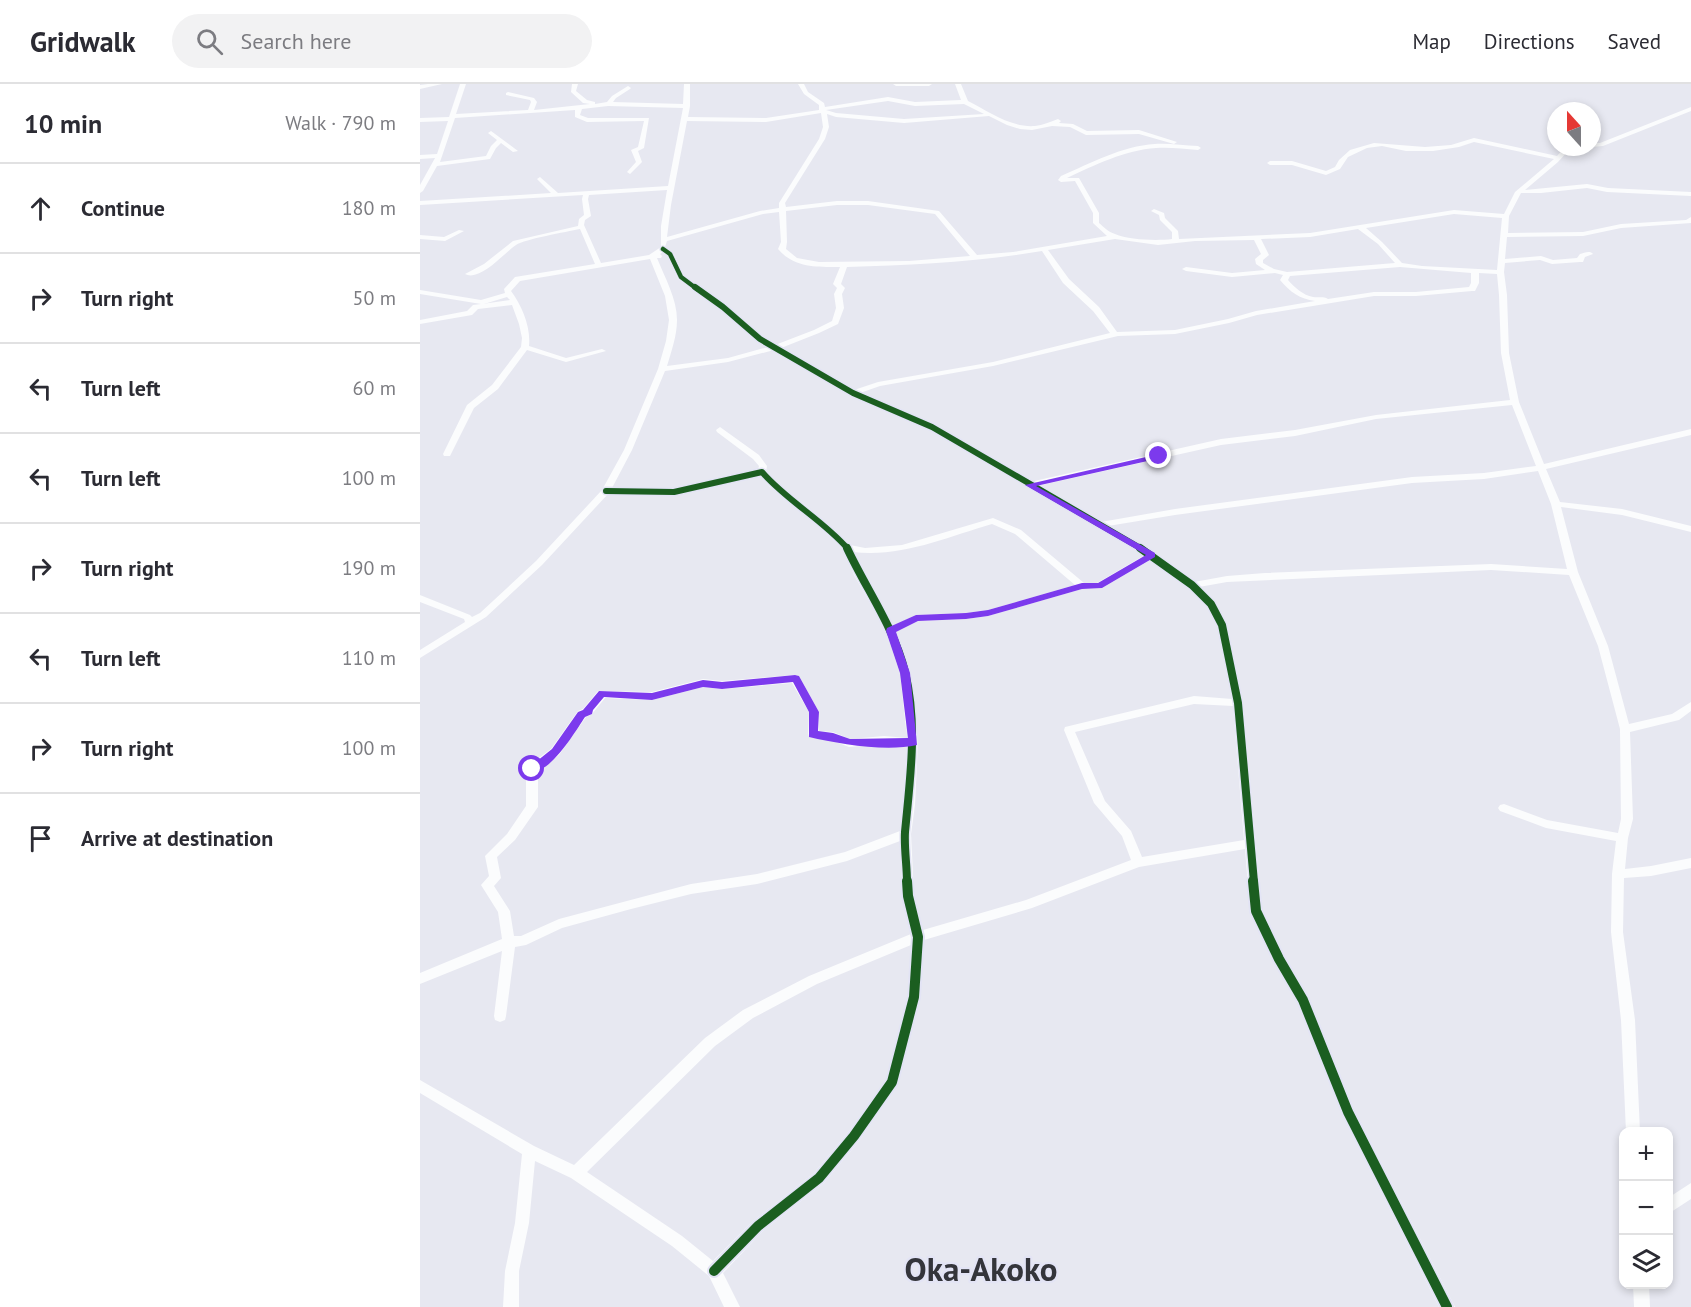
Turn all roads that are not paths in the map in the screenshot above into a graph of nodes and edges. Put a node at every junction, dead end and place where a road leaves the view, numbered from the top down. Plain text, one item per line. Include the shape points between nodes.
1 (439, 84) edge
2 (463, 84) edge
3 (575, 84) edge
4 (619, 84) edge
5 (687, 84) edge
6 (802, 84) edge
7 (896, 84) edge
8 (929, 84) edge
9 (958, 84) edge
10 (420, 87) edge
11 (508, 94) dead end
12 (964, 102) junction
13 (609, 104) junction
14 (687, 106) junction
15 (579, 107) junction
16 (1691, 109) edge
17 (822, 110) junction
18 (531, 111) junction
19 (988, 115) junction
20 (451, 118) junction
21 (686, 119) junction
22 (1061, 119) dead end
23 (420, 120) edge
24 (1052, 124) junction
25 (491, 133) dead end
26 (501, 140) junction
27 (1601, 145) edge
28 (420, 151) edge
29 (515, 151) dead end
30 (420, 158) edge
31 (1558, 158) joint
32 (437, 159) junction
33 (1270, 163) dead end
34 (630, 172) dead end
35 (540, 179) dead end
36 (672, 188) junction
37 (420, 191) edge
38 (1519, 191) junction
39 (587, 192) junction
40 (1691, 194) edge
41 (556, 195) junction
42 (420, 203) edge
43 (782, 209) junction
44 (1154, 211) dead end
45 (1506, 216) junction
46 (1691, 219) edge
47 (581, 227) junction
48 (1360, 228) junction
49 (461, 231) dead end
50 (1504, 235) junction
51 (420, 237) edge
52 (1115, 237) junction
53 (1257, 238) junction
54 (1176, 242) junction
55 (665, 248) junction
56 (1044, 249) junction
57 (1589, 254) dead end
58 (652, 256) junction
59 (976, 258) junction
60 (1501, 261) junction
61 (598, 264) junction
62 (844, 265) junction
63 (1400, 265) junction
64 (1186, 269) dead end
65 (1475, 270) junction
66 (1274, 271) junction
67 (1500, 272) junction
68 (469, 274) dead end
69 (1287, 274) junction
70 (420, 292) edge
71 (508, 294) junction
72 (1374, 294) junction
73 (514, 302) junction
74 (420, 322) edge
75 (1115, 335) junction
76 (525, 347) junction
77 (776, 347) junction
78 (602, 351) dead end
79 (662, 369) junction
80 (852, 393) junction
81 (1515, 402) junction
82 (720, 430) dead end
83 (1691, 432) edge
84 (447, 454) dead end
85 (1540, 468) junction
86 (762, 472) junction
87 (1029, 485) junction
88 (606, 491) junction
89 (1556, 504) junction
90 (1099, 525) junction
91 (1691, 529) edge
92 (847, 548) junction
93 (863, 552) junction
94 (1152, 555) junction
95 (852, 561) junction
96 (1573, 572) junction
97 (1192, 585) junction
98 (1082, 586) junction
99 (420, 598) edge
100 (471, 623) junction
101 (891, 631) junction
102 (420, 655) edge
103 (1238, 703) junction
104 (1691, 706) edge
105 (1625, 729) junction
106 (913, 742) junction
107 (1504, 808) dead end
108 (905, 834) junction
109 (1622, 838) junction
110 (1250, 844) junction
111 (1138, 862) junction
112 (1691, 862) edge
113 (1618, 874) junction
114 (918, 937) junction
115 (509, 942) junction
116 (420, 979) edge
117 (500, 1016) dead end
118 (420, 1086) edge
119 (1634, 1127) edge
120 (529, 1151) junction
121 (576, 1173) junction
122 (1691, 1190) edge
123 (1673, 1204) edge
124 (714, 1271) junction
125 (1641, 1289) edge
126 (511, 1307) edge
127 (732, 1307) edge
128 (1447, 1307) edge
129 (1642, 1307) edge

1 - 10 street
2 - 20 street
3 - 13 street via 573,91 585,102
4 - 13 street via 628,88
5 - 14 street
6 - 17 street via 822,104
7 - 8 street
9 - 12 street
11 - 18 street via 532,99
12 - 17 street via 915,104 888,99
12 - 19 street
13 - 14 street
13 - 15 street
14 - 21 street
15 - 18 street
15 - 34 street via 577,116 587,120 647,119 641,148 634,150 639,162
16 - 27 street
17 - 19 street via 836,115 904,121
17 - 21 street via 766,120
17 - 43 street via 826,127 822,139
18 - 20 street
19 - 24 street via 1021,127
20 - 23 street
20 - 32 street
21 - 36 street
22 - 24 street
24 - 52 street via 1071,125 1086,133 1139,132 1194,148 1140,147 1063,177 1061,180 1077,179 1096,213 1096,223
25 - 26 street
26 - 29 street
26 - 32 street via 488,158
28 - 32 street
30 - 32 street
31 - 33 street via 1474,140 1431,148 1358,148 1341,159 1338,168 1326,173
31 - 38 street
32 - 37 street
35 - 41 street
36 - 39 street
36 - 55 street
38 - 40 street via 1594,185 1607,190
38 - 45 street
39 - 41 street
39 - 47 street via 588,216 582,219
41 - 42 street
43 - 55 street via 762,212
43 - 59 street via 849,201 932,210 945,219
43 - 62 street via 782,249 788,257 806,263
44 - 54 street via 1162,214 1162,219 1175,231
45 - 48 street via 1454,213
45 - 50 street
46 - 50 street via 1583,234
47 - 61 street
47 - 68 street via 515,242 487,266
48 - 53 street
48 - 63 street
49 - 51 street via 445,239
50 - 60 street
52 - 54 street
52 - 56 street
53 - 54 street
53 - 66 street via 1265,255 1259,259 1260,264
55 - 58 street
55 - 77 street via 681,277 760,339
56 - 59 street
56 - 75 street via 1066,281 1096,309
57 - 60 street via 1564,262 1541,258
58 - 61 street
58 - 79 street via 669,296 673,320
59 - 62 street
60 - 67 street
61 - 71 street via 518,279
62 - 77 street via 837,284 840,308 835,322
63 - 65 street
63 - 69 street
64 - 66 street via 1232,274
65 - 67 street
65 - 72 street via 1472,289
66 - 69 street
67 - 81 street via 1505,353
69 - 72 street via 1284,280 1290,287 1315,300
70 - 71 street via 481,302
71 - 73 street
72 - 75 street via 1256,313 1174,332
73 - 74 street via 476,307 469,312
73 - 76 street via 526,338
75 - 80 street via 993,364 878,384
76 - 78 street via 566,360
76 - 84 street via 495,387 470,407
77 - 79 street via 678,369
77 - 80 street
79 - 88 street
80 - 87 street via 933,427
81 - 85 street
81 - 87 street via 1376,417 1221,442
82 - 86 street via 756,457 763,466
83 - 85 street
85 - 89 street
85 - 90 street via 1401,482
86 - 88 street via 674,492
86 - 92 street
87 - 90 street
88 - 100 street via 538,563
89 - 91 street via 1622,512
89 - 96 street
90 - 94 street
92 - 93 street
92 - 95 street
93 - 95 street
93 - 98 street via 910,546 993,521 1017,532
94 - 97 street
94 - 98 street via 1099,586
95 - 101 street
96 - 97 street via 1491,567 1265,576
96 - 105 street via 1603,646
97 - 103 street via 1219,616
98 - 101 street via 988,613 916,618
99 - 100 street via 467,617
100 - 102 street
101 - 106 street via 905,673
103 - 110 street
103 - 111 street via 1194,700 1069,730 1100,803 1127,834
104 - 105 street via 1675,717
105 - 109 street via 1627,819
106 - 108 street
106 - 115 street via 849,742 813,734 814,712 795,679 703,683 652,696 602,694 555,752 532,769 532,807 511,837 491,856 495,878 487,885 504,910
107 - 109 street via 1546,824
108 - 114 street via 908,896
108 - 115 street via 847,856 757,879 630,904
109 - 113 street
110 - 111 street
110 - 128 street via 1256,911 1303,1000 1348,1112
111 - 114 street via 1028,904
112 - 113 street
113 - 119 street via 1617,932 1628,1020
114 - 121 street via 813,981 748,1014 710,1042
114 - 124 street via 914,996 892,1082 819,1178 758,1226
115 - 116 street
115 - 117 street
118 - 120 street
120 - 121 street
120 - 126 street via 522,1223 512,1271
121 - 124 street via 677,1241
122 - 123 street
124 - 127 street
125 - 129 street

